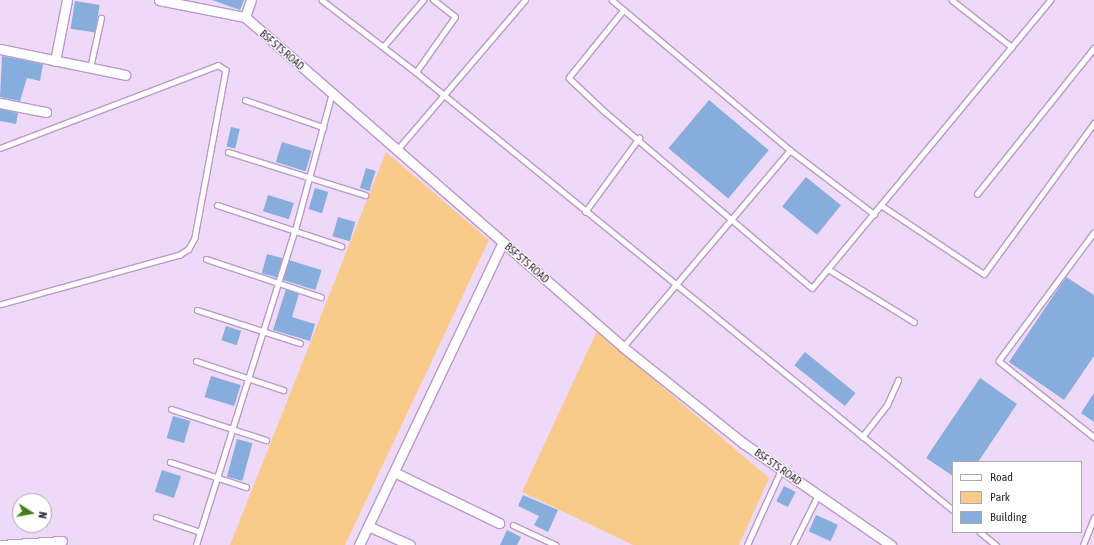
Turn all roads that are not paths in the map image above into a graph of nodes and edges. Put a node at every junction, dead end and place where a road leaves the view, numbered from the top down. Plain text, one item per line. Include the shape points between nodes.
1 (67, 0) edge
2 (159, 0) edge
3 (251, 0) edge
4 (322, 0) edge
5 (423, 0) edge
6 (433, 0) edge
7 (525, 0) edge
8 (612, 0) edge
9 (952, 0) edge
10 (1050, 0) edge
11 (195, 3) edge
12 (624, 10) junction
13 (245, 17) junction
14 (101, 18) dead end
15 (383, 47) junction
16 (1012, 47) junction
17 (1094, 48) edge
18 (0, 49) edge
19 (55, 61) junction
20 (90, 68) junction
21 (416, 72) junction
22 (125, 75) dead end
23 (332, 93) junction
24 (444, 95) junction
25 (245, 100) dead end
26 (0, 103) edge
27 (46, 112) dead end
28 (1094, 123) edge
29 (323, 127) junction
30 (639, 138) junction
31 (0, 148) edge
32 (397, 150) junction
33 (790, 150) junction
34 (228, 152) dead end
35 (310, 177) junction
36 (977, 194) dead end
37 (365, 195) dead end
38 (882, 204) junction
39 (217, 205) dead end
40 (585, 212) junction
41 (874, 214) junction
42 (730, 221) junction
43 (295, 230) junction
44 (1094, 233) edge
45 (503, 242) junction
46 (342, 246) dead end
47 (206, 259) dead end
48 (828, 269) junction
49 (279, 283) junction
50 (675, 286) junction
51 (321, 297) dead end
52 (0, 305) edge
53 (196, 310) dead end
54 (914, 322) dead end
55 (263, 331) junction
56 (300, 344) dead end
57 (623, 347) junction
58 (196, 361) dead end
59 (249, 379) junction
60 (898, 380) dead end
61 (283, 390) dead end
62 (171, 409) dead end
63 (233, 430) junction
64 (862, 437) junction
65 (1094, 437) edge
66 (266, 440) dead end
67 (170, 462) dead end
68 (781, 470) junction
69 (394, 472) junction
70 (218, 478) junction
71 (246, 487) dead end
72 (818, 495) junction
73 (952, 509) edge
74 (156, 517) dead end
75 (1094, 518) edge
76 (500, 523) dead end
77 (513, 525) dead end
78 (368, 526) junction
79 (200, 532) junction
80 (981, 533) edge
81 (62, 541) dead end
82 (0, 545) edge
83 (196, 545) edge
84 (359, 545) edge
85 (410, 545) edge
86 (556, 545) edge
87 (747, 545) edge
88 (793, 545) edge
89 (890, 545) edge
90 (996, 545) edge
91 (1083, 545) edge

1 - 19 street
2 - 11 street
3 - 13 street
4 - 15 lane
5 - 15 lane
6 - 21 lane via 455,18
7 - 24 lane
8 - 12 lane
9 - 16 lane
10 - 16 lane
11 - 13 street
12 - 30 lane via 569,78 604,112
12 - 33 lane
13 - 23 street, BSF STS ROAD
14 - 20 lane
15 - 21 lane
16 - 38 lane
17 - 36 lane
18 - 19 street
19 - 20 street
20 - 22 street
21 - 24 lane
23 - 29 lane
23 - 32 street, BSF STS ROAD
24 - 32 lane
24 - 40 lane
25 - 29 lane
26 - 27 street
28 - 38 lane via 984,274
29 - 35 lane
30 - 40 lane
30 - 42 lane
31 - 52 lane via 218,65 226,70 195,238 189,249 180,255
32 - 45 street, BSF STS ROAD
33 - 41 lane
33 - 42 lane
34 - 35 lane
35 - 37 lane
35 - 43 lane
38 - 41 lane
39 - 43 lane
40 - 50 lane
41 - 48 lane
42 - 48 lane via 812,288
42 - 50 lane
43 - 46 lane
43 - 49 lane
44 - 65 lane via 999,361
45 - 57 street, BSF STS ROAD
45 - 69 street
47 - 49 lane
48 - 54 lane
49 - 51 lane
49 - 55 lane
50 - 57 lane
50 - 64 lane
53 - 55 lane
55 - 56 lane
55 - 59 lane
57 - 68 street, BSF STS ROAD
58 - 59 lane
59 - 61 lane
59 - 63 lane
60 - 64 lane via 887,405
62 - 63 lane
63 - 66 lane
63 - 70 lane
64 - 73 lane
67 - 70 lane
68 - 72 street, BSF STS ROAD
68 - 87 lane
69 - 76 street
69 - 78 street
70 - 71 lane
70 - 79 lane
72 - 88 lane
72 - 89 street, BSF STS ROAD
74 - 79 lane
75 - 91 lane
77 - 86 lane
78 - 84 street
78 - 85 street
79 - 83 lane
80 - 90 lane
81 - 82 street

